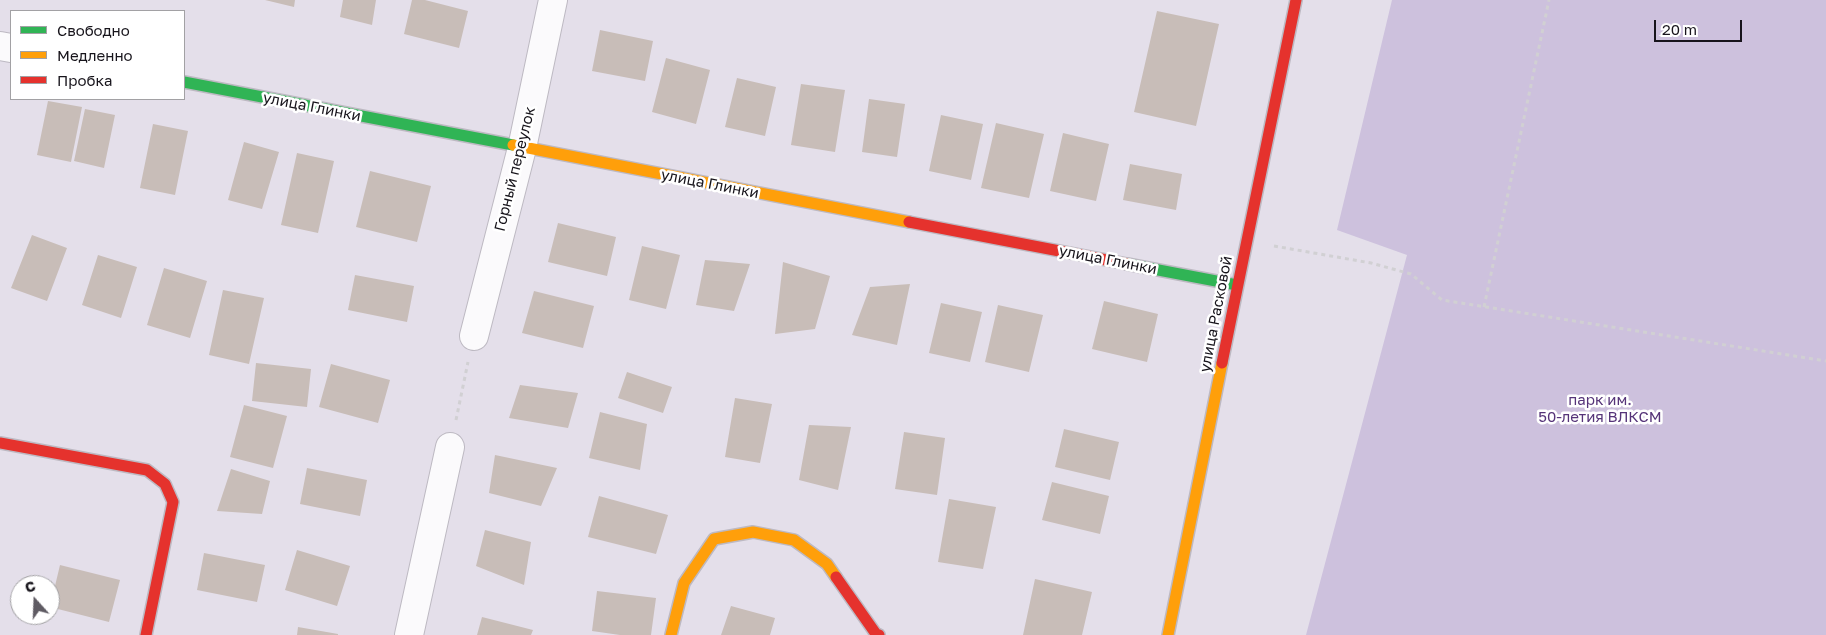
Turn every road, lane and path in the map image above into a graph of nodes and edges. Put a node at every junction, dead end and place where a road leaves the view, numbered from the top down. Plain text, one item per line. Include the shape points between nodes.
1 (553, 0) edge
2 (1296, 0) edge
3 (1549, 0) edge
4 (185, 82) edge
5 (522, 148) junction
6 (1246, 241) junction
7 (1237, 285) junction
8 (1484, 307) junction
9 (474, 336) joint
10 (1826, 361) edge
11 (0, 443) edge
12 (450, 447) joint
13 (146, 635) edge
14 (410, 635) edge
15 (671, 635) edge
16 (879, 635) edge
17 (1168, 635) edge

1 - 5 street, Горный переулок
2 - 6 street, улица Расковой
3 - 8 path
4 - 5 street, улица Глинки
5 - 7 street, улица Глинки
5 - 9 street, Горный переулок
6 - 7 street, улица Расковой
6 - 8 path via 1379,265 1411,274 1442,300
7 - 17 street, улица Расковой
8 - 10 path
9 - 12 path
11 - 13 street via 147,470 165,484 173,502
12 - 14 street
15 - 16 street via 684,583 714,539 753,532 794,540 827,564

